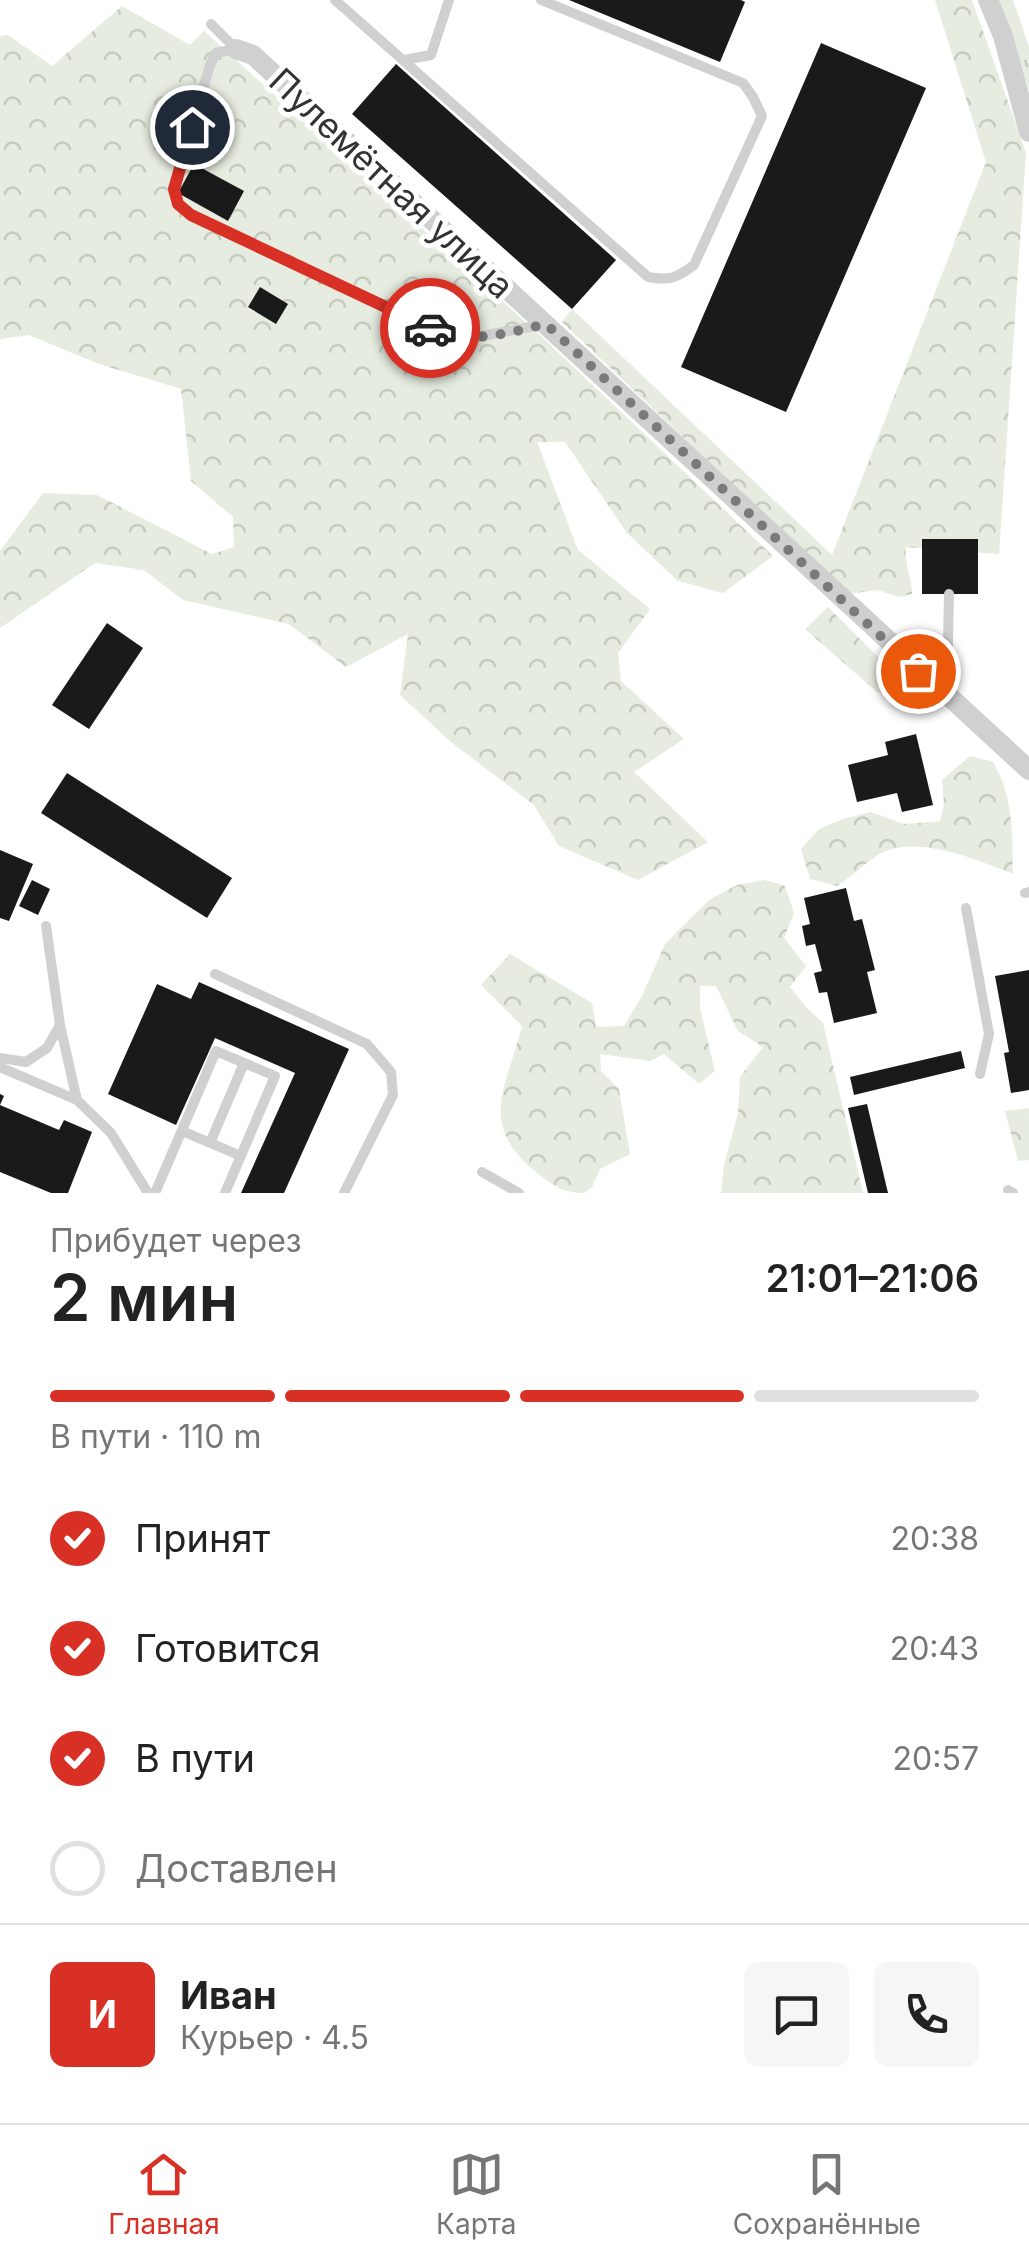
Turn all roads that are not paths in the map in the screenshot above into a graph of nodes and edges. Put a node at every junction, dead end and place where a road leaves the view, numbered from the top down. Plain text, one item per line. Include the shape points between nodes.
1 (335, 0) edge
2 (449, 0) edge
3 (541, 0) edge
4 (988, 0) edge
5 (211, 24) dead end
6 (236, 49) junction
7 (403, 60) junction
8 (1029, 132) edge
9 (546, 324) junction
10 (949, 594) dead end
11 (947, 698) junction
12 (1029, 770) edge
13 (966, 908) dead end
14 (46, 926) dead end
15 (215, 974) dead end
16 (60, 1025) junction
17 (0, 1058) edge
18 (244, 1063) junction
19 (0, 1067) edge
20 (980, 1074) dead end
21 (77, 1100) junction
22 (182, 1131) junction
23 (210, 1143) junction
24 (241, 1156) junction
25 (482, 1172) dead end
26 (152, 1193) edge
27 (225, 1193) edge
28 (344, 1193) edge
29 (520, 1193) edge

1 - 7 lane
2 - 7 lane via 431,55
3 - 7 lane via 742,83 754,97 762,116 694,265 679,277 648,277
4 - 8 street
5 - 6 lane
6 - 9 street, Пулемётная улица via 253,55
6 - 9 lane via 216,53 210,65 174,189 178,204 443,334 472,338
9 - 11 street, Пулемётная улица
10 - 11 lane
11 - 12 street, Пулемётная улица
13 - 20 lane via 989,1034
14 - 16 lane
15 - 28 lane via 367,1044 391,1072 393,1095
16 - 17 lane via 48,1048 26,1062
16 - 21 lane
18 - 22 lane via 216,1051
18 - 23 lane
18 - 24 lane via 275,1076
19 - 21 lane
21 - 26 lane via 112,1134
22 - 23 lane
22 - 26 lane
23 - 24 lane
24 - 27 lane
25 - 29 lane

